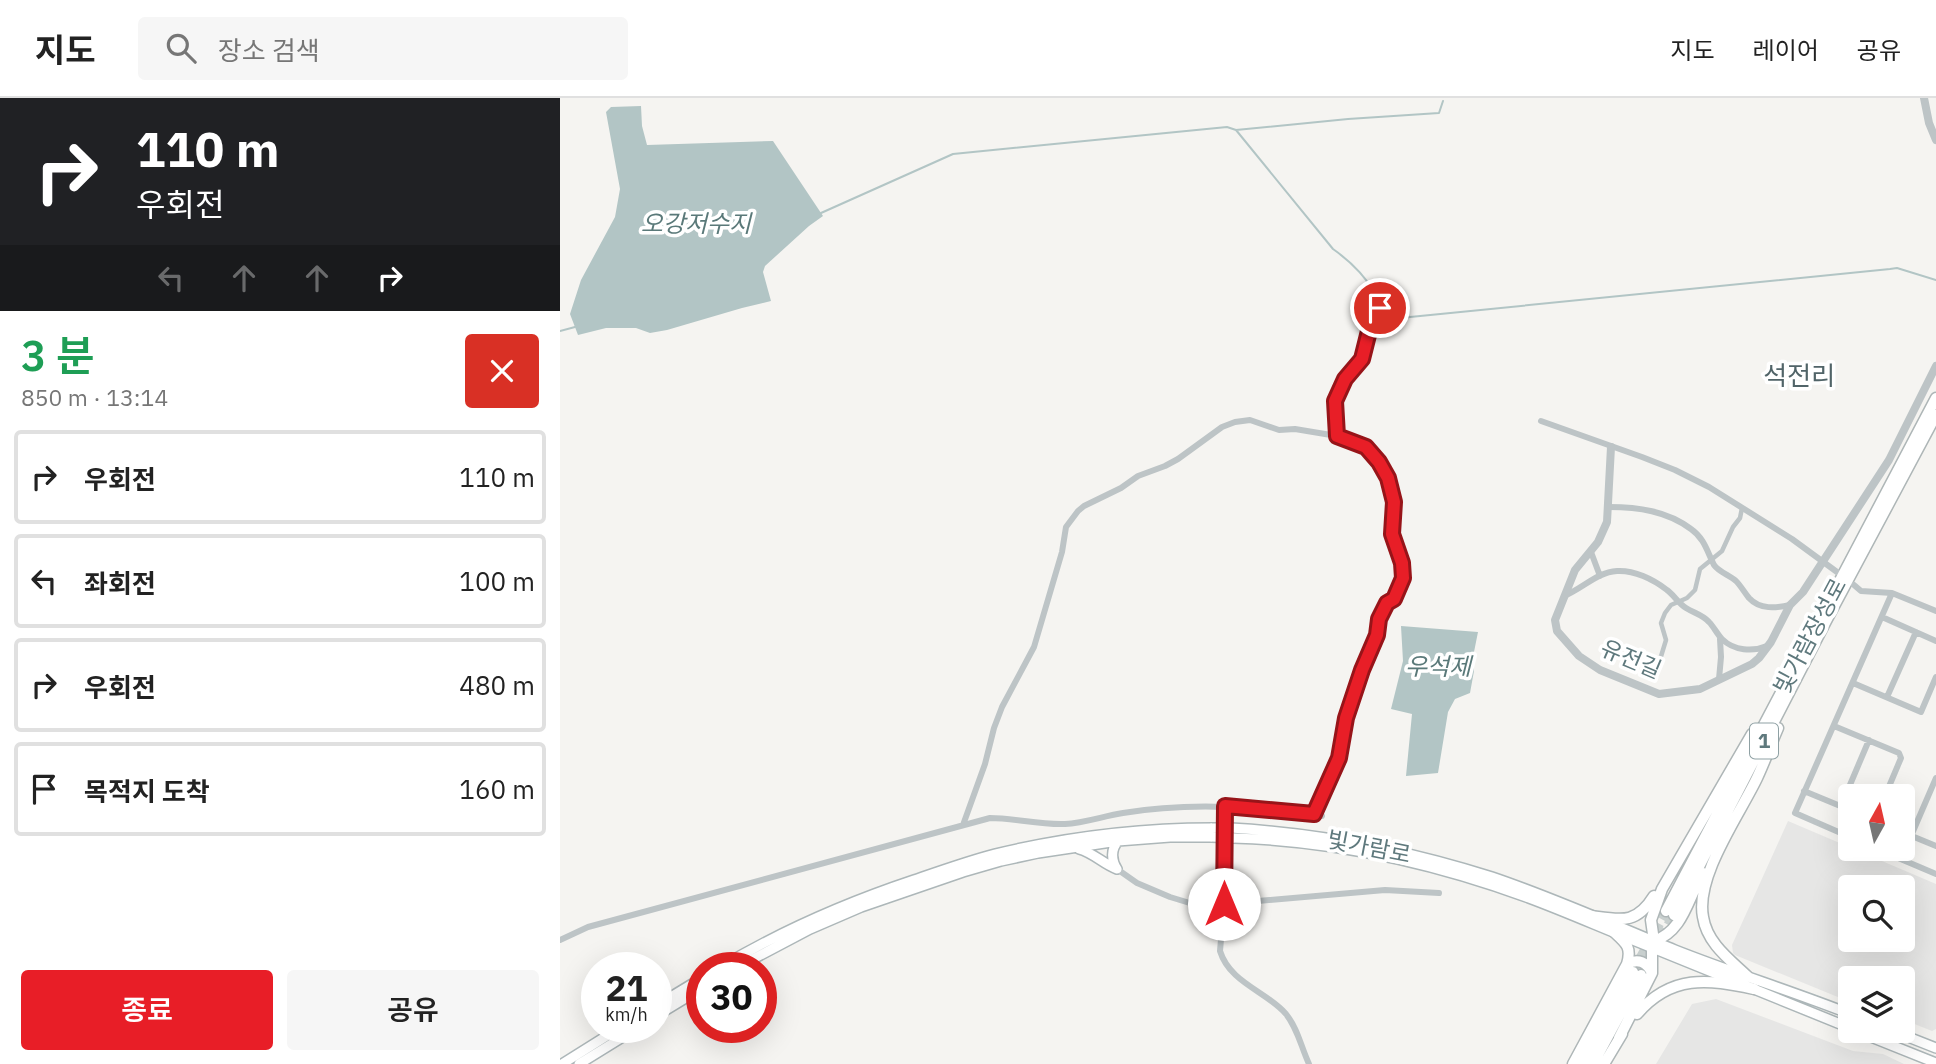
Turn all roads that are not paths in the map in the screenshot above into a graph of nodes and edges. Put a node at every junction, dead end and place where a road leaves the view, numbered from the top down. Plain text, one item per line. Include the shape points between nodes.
1 (1924, 98) edge
2 (1936, 140) edge
3 (1380, 308) dead end
4 (1936, 366) edge
5 (1936, 398) edge
6 (1936, 415) edge
7 (1541, 421) dead end
8 (1337, 436) junction
9 (1611, 447) junction
10 (1609, 507) junction
11 (1742, 508) junction
12 (1885, 511) junction
13 (1591, 552) junction
14 (1712, 559) junction
15 (1823, 562) junction
16 (1837, 572) dead end
17 (1600, 576) junction
18 (1854, 585) dead end
19 (1892, 593) junction
20 (1563, 596) junction
21 (1678, 602) junction
22 (1790, 605) junction
23 (1936, 611) edge
24 (1882, 617) junction
25 (1817, 621) junction
26 (1916, 632) junction
27 (1720, 637) junction
28 (1936, 641) edge
29 (1768, 646) junction
30 (1655, 676) dead end
31 (1936, 677) edge
32 (1718, 679) junction
33 (1853, 683) junction
34 (1887, 697) junction
35 (1834, 726) junction
36 (1869, 740) junction
37 (1936, 778) edge
38 (1850, 784) edge
39 (1890, 784) edge
40 (1804, 791) junction
41 (1838, 805) edge
42 (1225, 806) junction
43 (1314, 814) junction
44 (1322, 816) dead end
45 (963, 825) junction
46 (1915, 827) edge
47 (1838, 832) edge
48 (1212, 833) junction
49 (1232, 833) junction
50 (1915, 838) edge
51 (1118, 841) junction
52 (1936, 846) edge
53 (1721, 847) junction
54 (1076, 848) junction
55 (1905, 861) edge
56 (1117, 869) junction
57 (1936, 874) edge
58 (1662, 889) junction
59 (1439, 893) dead end
60 (1224, 904) junction
61 (1653, 913) junction
62 (1591, 916) junction
63 (1674, 929) junction
64 (1614, 932) junction
65 (560, 940) edge
66 (1653, 944) junction
67 (748, 952) edge
68 (766, 952) edge
69 (1634, 970) junction
70 (1652, 973) junction
71 (1747, 976) junction
72 (1754, 989) junction
73 (1838, 1010) edge
74 (1838, 1023) edge
75 (1619, 1038) junction
76 (1915, 1040) edge
77 (595, 1043) edge
78 (613, 1043) edge
79 (1886, 1043) edge
80 (1936, 1048) edge
81 (1936, 1063) edge
82 (562, 1064) edge
83 (579, 1064) edge
84 (1309, 1064) edge
85 (1573, 1064) edge
86 (1584, 1064) edge
87 (1593, 1064) edge
88 (1604, 1064) edge

1 - 2 street
3 - 8 street via 1373,315 1362,359 1335,401
4 - 15 street, 유전길 via 1889,460
5 - 25 highway, 빛가람장성로 / 1
6 - 12 highway, 빛가람장성로 / 1
7 - 9 street
8 - 43 street via 1366,447 1388,478 1394,502 1392,534 1403,578 1379,619 1346,718 1339,758
8 - 45 street via 1279,430 1250,420 1235,422 1178,459 1138,475 1078,512 1066,527 1034,646 1002,707
9 - 10 street, 유전길
9 - 11 street via 1675,470
10 - 13 street, 유전길 via 1605,529
10 - 14 street via 1642,509 1671,518 1699,536
11 - 14 street via 1725,547
11 - 15 street
12 - 25 highway, 빛가람장성로 / 1 via 1670,913
12 - 53 highway via 1879,534
13 - 17 street
13 - 20 street, 유전길 via 1575,570
14 - 21 street via 1700,569 1692,594
14 - 22 street via 1756,603 1771,608
15 - 16 street
15 - 22 street, 유전길
17 - 20 street
17 - 21 street via 1617,571 1635,573 1667,590
18 - 19 street via 1861,591
19 - 23 street
19 - 24 street
20 - 32 street, 유전길 via 1556,614 1557,631 1579,656 1600,670 1658,694 1700,689
21 - 27 street via 1708,621
21 - 30 street via 1662,620 1666,640
22 - 29 street, 유전길
24 - 26 street
24 - 33 street
25 - 58 highway
26 - 28 street
26 - 34 street
27 - 29 street via 1744,649
27 - 32 street
29 - 32 street, 유전길 via 1752,664
31 - 34 street via 1921,712
33 - 34 street
33 - 35 street
35 - 36 street
35 - 40 street
36 - 38 street
36 - 39 street via 1899,752 1901,758
37 - 46 street
40 - 41 street
40 - 47 street via 1794,813
42 - 43 street
42 - 45 street via 1175,806 1068,824 990,818
42 - 60 street
43 - 44 street
45 - 65 street via 588,927
48 - 49 main road, 빛가람로, bridge
48 - 51 main road, 빛가람로
48 - 67 main road, 빛가람로 via 1128,831 992,855 837,907
49 - 62 main road, 빛가람로 via 1293,833 1406,853 1493,878
49 - 64 main road, 빛가람로 via 1394,858 1504,890
50 - 52 street
51 - 54 main road, 빛가람로
51 - 56 main road via 1113,854
53 - 63 highway
53 - 71 highway via 1703,891 1703,917 1713,942
54 - 56 main road
54 - 68 main road, 빛가람로 via 963,872 861,907
55 - 57 street
56 - 60 street via 1170,897 1193,904
58 - 61 highway
58 - 62 highway via 1646,909 1624,921
59 - 60 street via 1385,890
60 - 84 street via 1222,956 1241,980 1288,1017
61 - 63 highway via 1661,926
61 - 66 highway
62 - 66 main road, 빛가람로
63 - 66 highway
64 - 66 main road, 빛가람로
64 - 69 highway via 1626,944
66 - 69 highway via 1635,956
66 - 70 highway
66 - 71 main road, 빛가람로
66 - 72 main road, 빛가람로
69 - 70 highway via 1633,961 1648,966
69 - 85 highway
69 - 86 highway
69 - 87 highway
70 - 75 highway
71 - 73 main road, 빛가람로
72 - 74 main road, 빛가람로
72 - 75 highway via 1718,981 1670,988 1647,1002
75 - 88 highway
76 - 80 main road
77 - 82 main road
78 - 83 main road
79 - 81 main road

